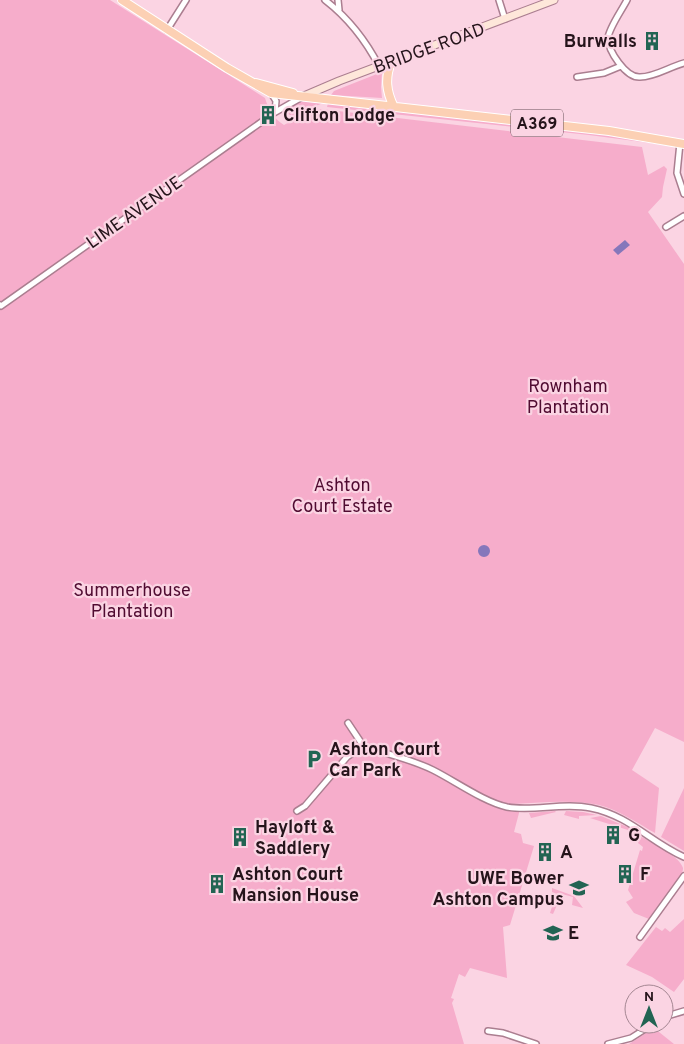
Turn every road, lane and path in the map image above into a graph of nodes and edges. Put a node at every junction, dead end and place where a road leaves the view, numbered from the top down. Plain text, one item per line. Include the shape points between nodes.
1 (122, 0) edge
2 (186, 0) edge
3 (325, 0) edge
4 (338, 0) edge
5 (499, 0) edge
6 (554, 0) edge
7 (627, 0) edge
8 (339, 10) junction
9 (505, 19) junction
10 (167, 30) junction
11 (391, 62) junction
12 (684, 63) edge
13 (379, 66) junction
14 (620, 66) junction
15 (576, 77) dead end
16 (252, 82) junction
17 (271, 93) junction
18 (301, 96) junction
19 (394, 107) junction
20 (267, 118) dead end
21 (682, 143) edge
22 (684, 194) edge
23 (684, 216) edge
24 (666, 228) dead end
25 (0, 306) edge
26 (348, 723) dead end
27 (368, 748) junction
28 (297, 811) dead end
29 (684, 857) edge
30 (684, 876) edge
31 (640, 936) dead end
32 (488, 1031) dead end
33 (637, 1034) edge
34 (536, 1044) edge
35 (608, 1044) edge

1 - 10 main road, A369
2 - 10 street
3 - 8 street
4 - 8 street
5 - 9 street
6 - 9 main road, BRIDGE ROAD
7 - 14 street via 608,39
8 - 13 street
9 - 11 main road, BRIDGE ROAD
10 - 16 main road, A369
11 - 13 main road, BRIDGE ROAD
11 - 19 main road via 387,86
12 - 14 street via 639,78
13 - 18 main road, BRIDGE ROAD
14 - 15 street via 604,73
16 - 17 main road, A369
16 - 18 main road, A369
17 - 18 main road, A369
17 - 18 street via 276,101 273,113
18 - 19 main road, A369
19 - 21 main road, A369 via 609,131
20 - 25 street, LIME AVENUE
21 - 22 street via 677,173
23 - 24 street
26 - 27 street
27 - 28 street via 361,748 347,757
27 - 29 street via 431,769 507,807 576,806 608,812 630,822
30 - 31 street
32 - 34 street
33 - 35 street

